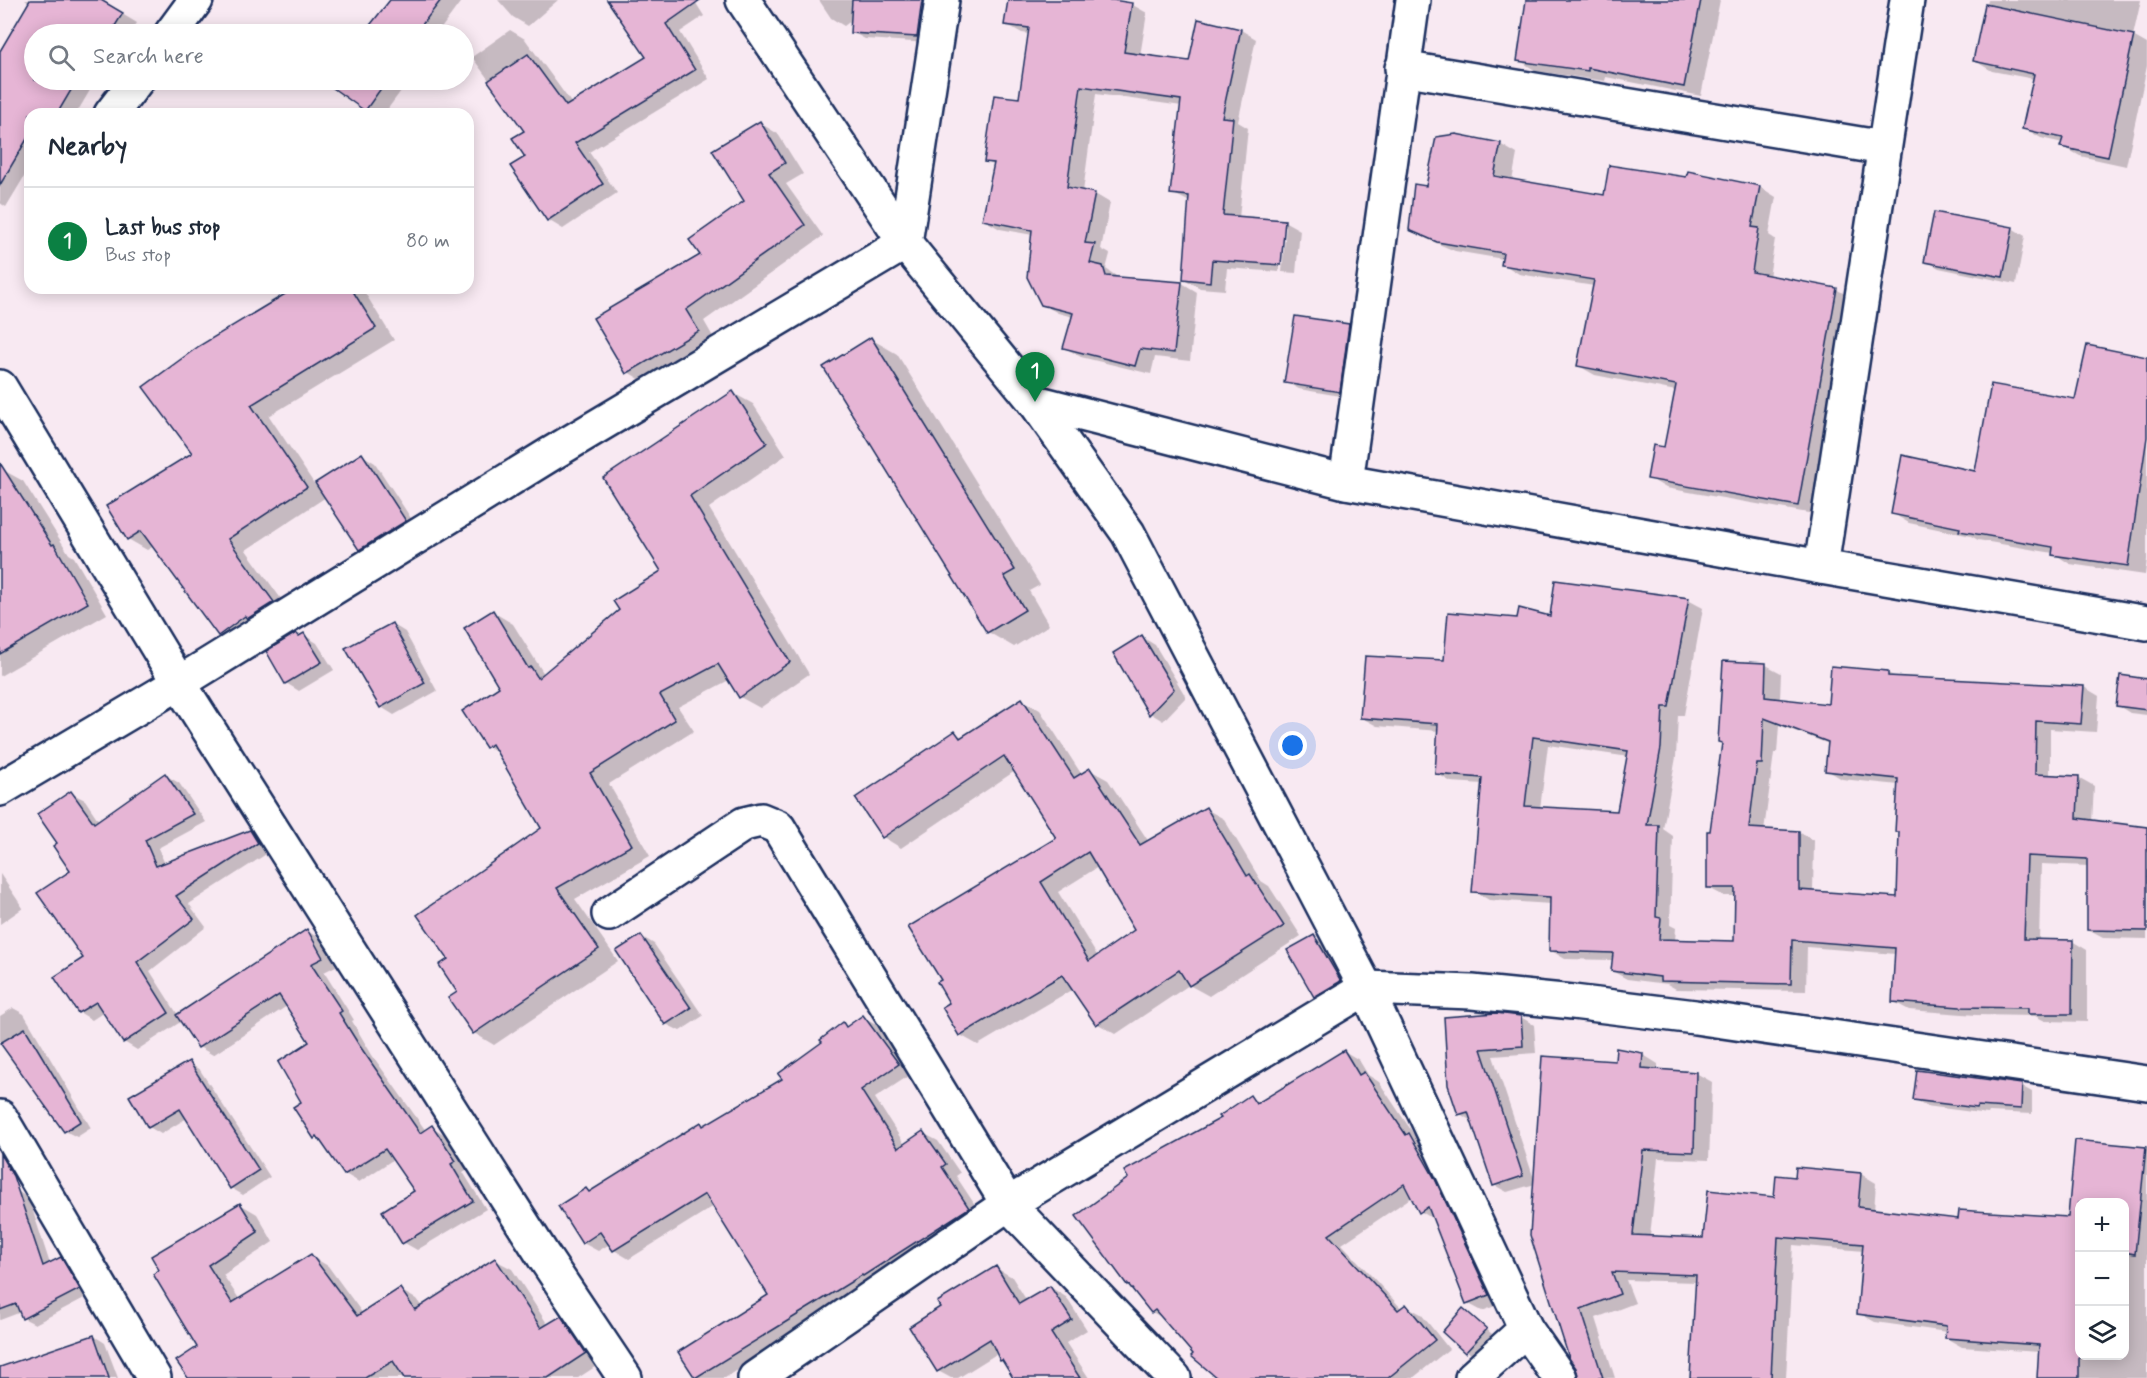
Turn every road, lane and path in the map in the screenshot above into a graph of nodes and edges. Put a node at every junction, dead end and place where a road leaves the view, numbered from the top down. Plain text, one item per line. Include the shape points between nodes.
1 (196, 0) edge
2 (743, 0) edge
3 (942, 0) edge
4 (1413, 0) edge
5 (1907, 0) edge
6 (178, 24) edge
7 (1402, 68) junction
8 (129, 90) edge
9 (116, 108) edge
10 (1884, 148) junction
11 (904, 243) junction
12 (0, 387) edge
13 (1035, 402) junction
14 (1346, 482) junction
15 (1821, 567) junction
16 (2147, 623) edge
17 (179, 683) junction
18 (0, 789) edge
19 (609, 914) dead end
20 (1366, 988) junction
21 (2147, 1083) edge
22 (0, 1116) edge
23 (1008, 1204) junction
24 (1526, 1329) junction
25 (154, 1378) edge
26 (625, 1378) edge
27 (755, 1378) edge
28 (1174, 1378) edge
29 (1472, 1378) edge
30 (1560, 1378) edge

1 - 6 street
2 - 11 street
3 - 11 street
4 - 7 street
5 - 10 street
7 - 10 street
7 - 14 street
8 - 9 street
10 - 15 street
11 - 13 street
11 - 17 street
12 - 17 street
13 - 14 street
13 - 20 street via 1128,533
14 - 15 street
15 - 16 street
17 - 18 street
17 - 26 street via 537,1247
19 - 23 street via 744,824 761,820 778,827
20 - 21 street via 1472,992 1606,1006
20 - 23 street
20 - 24 street
22 - 25 street
23 - 27 street
23 - 28 street
24 - 29 street
24 - 30 street

